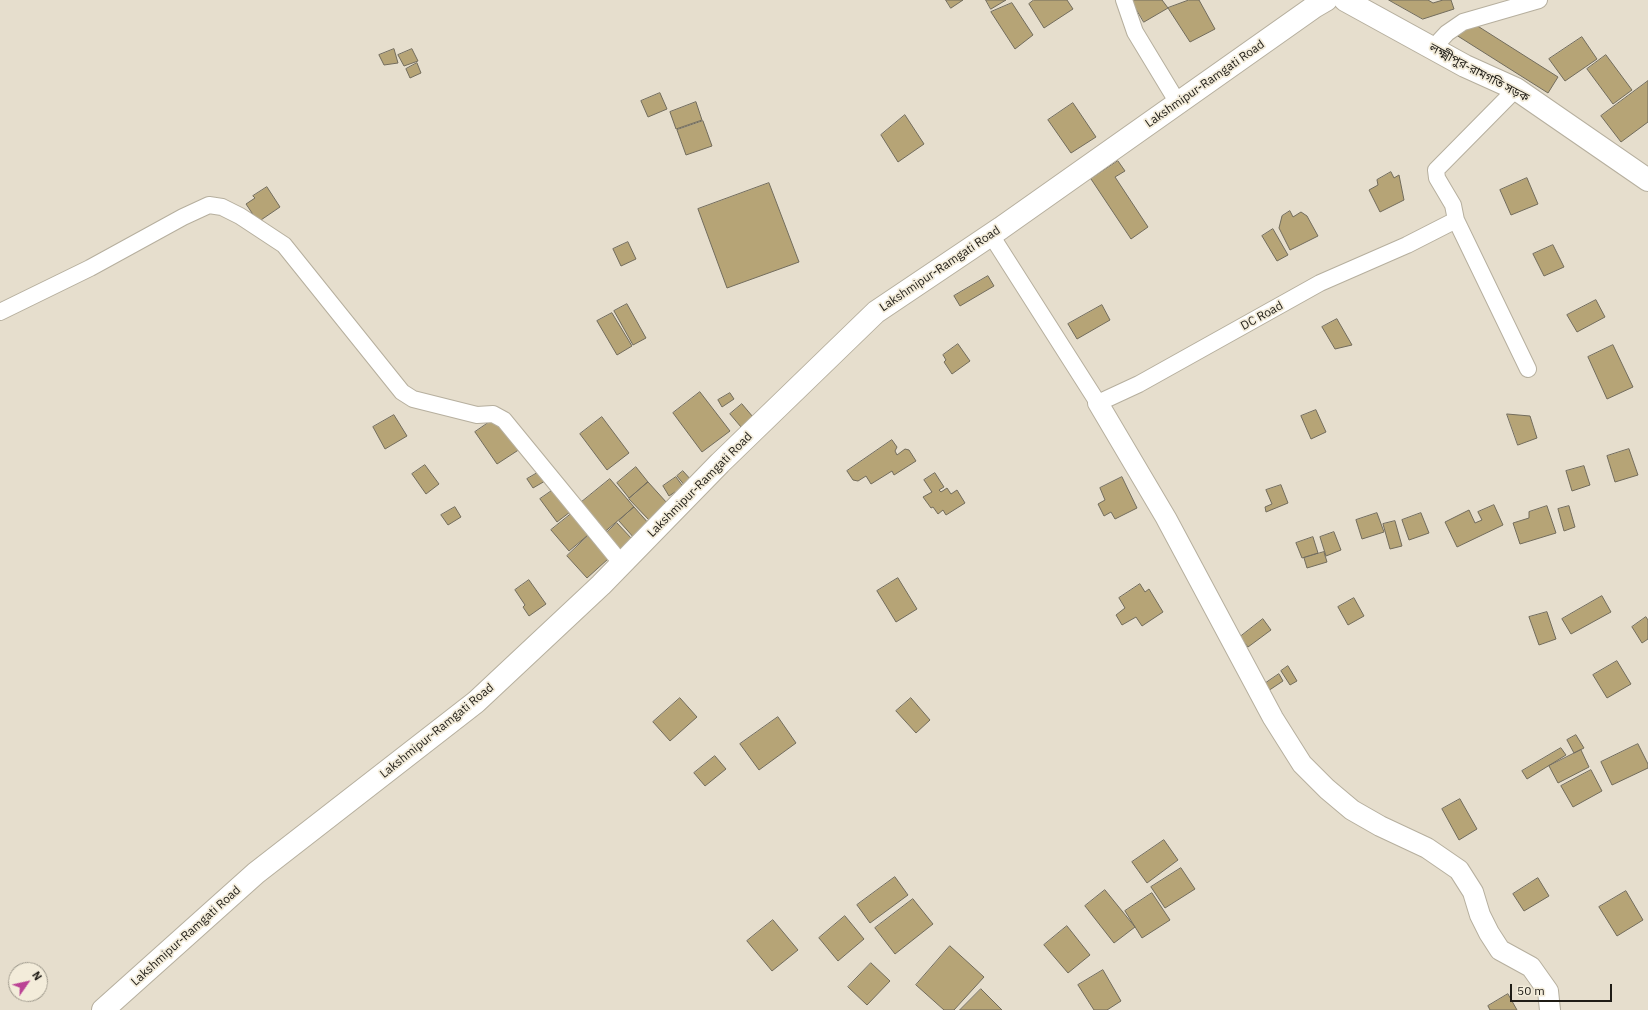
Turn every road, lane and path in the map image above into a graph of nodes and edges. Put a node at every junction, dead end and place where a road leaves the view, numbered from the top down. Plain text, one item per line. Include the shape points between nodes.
1 (1124, 0) edge
2 (1326, 0) edge
3 (1345, 0) edge
4 (1539, 0) edge
5 (1433, 48) junction
6 (1516, 89) junction
7 (1178, 103) junction
8 (1648, 180) edge
9 (1456, 220) junction
10 (991, 235) junction
11 (0, 312) edge
12 (1528, 369) dead end
13 (1098, 403) junction
14 (622, 564) junction
15 (103, 1010) edge
16 (1550, 1010) edge

1 - 7 street via 1135,32
2 - 7 main road, Lakshmipur-Ramgati Road
3 - 5 main road, লক্ষ্মীপুর-রামগতি সড়ক
4 - 5 street via 1463,22 1447,33
5 - 6 main road, লক্ষ্মীপুর-রামগতি সড়ক
6 - 8 main road, লক্ষ্মীপুর-রামগতি সড়ক
6 - 9 street via 1436,170 1437,178 1453,205
7 - 10 main road, Lakshmipur-Ramgati Road
9 - 12 street
9 - 13 street, DC Road via 1320,284 1139,384
10 - 13 street
10 - 14 main road, Lakshmipur-Ramgati Road via 876,312 720,463
11 - 14 street via 90,268 183,217 210,205 222,207 284,245 402,392 413,399 477,415 493,414 504,420
13 - 16 street via 1166,518 1270,711 1302,764 1326,789 1352,810 1427,848 1458,870 1473,892 1480,915 1500,950 1531,967 1548,991
14 - 15 main road, Lakshmipur-Ramgati Road via 476,702 256,873

